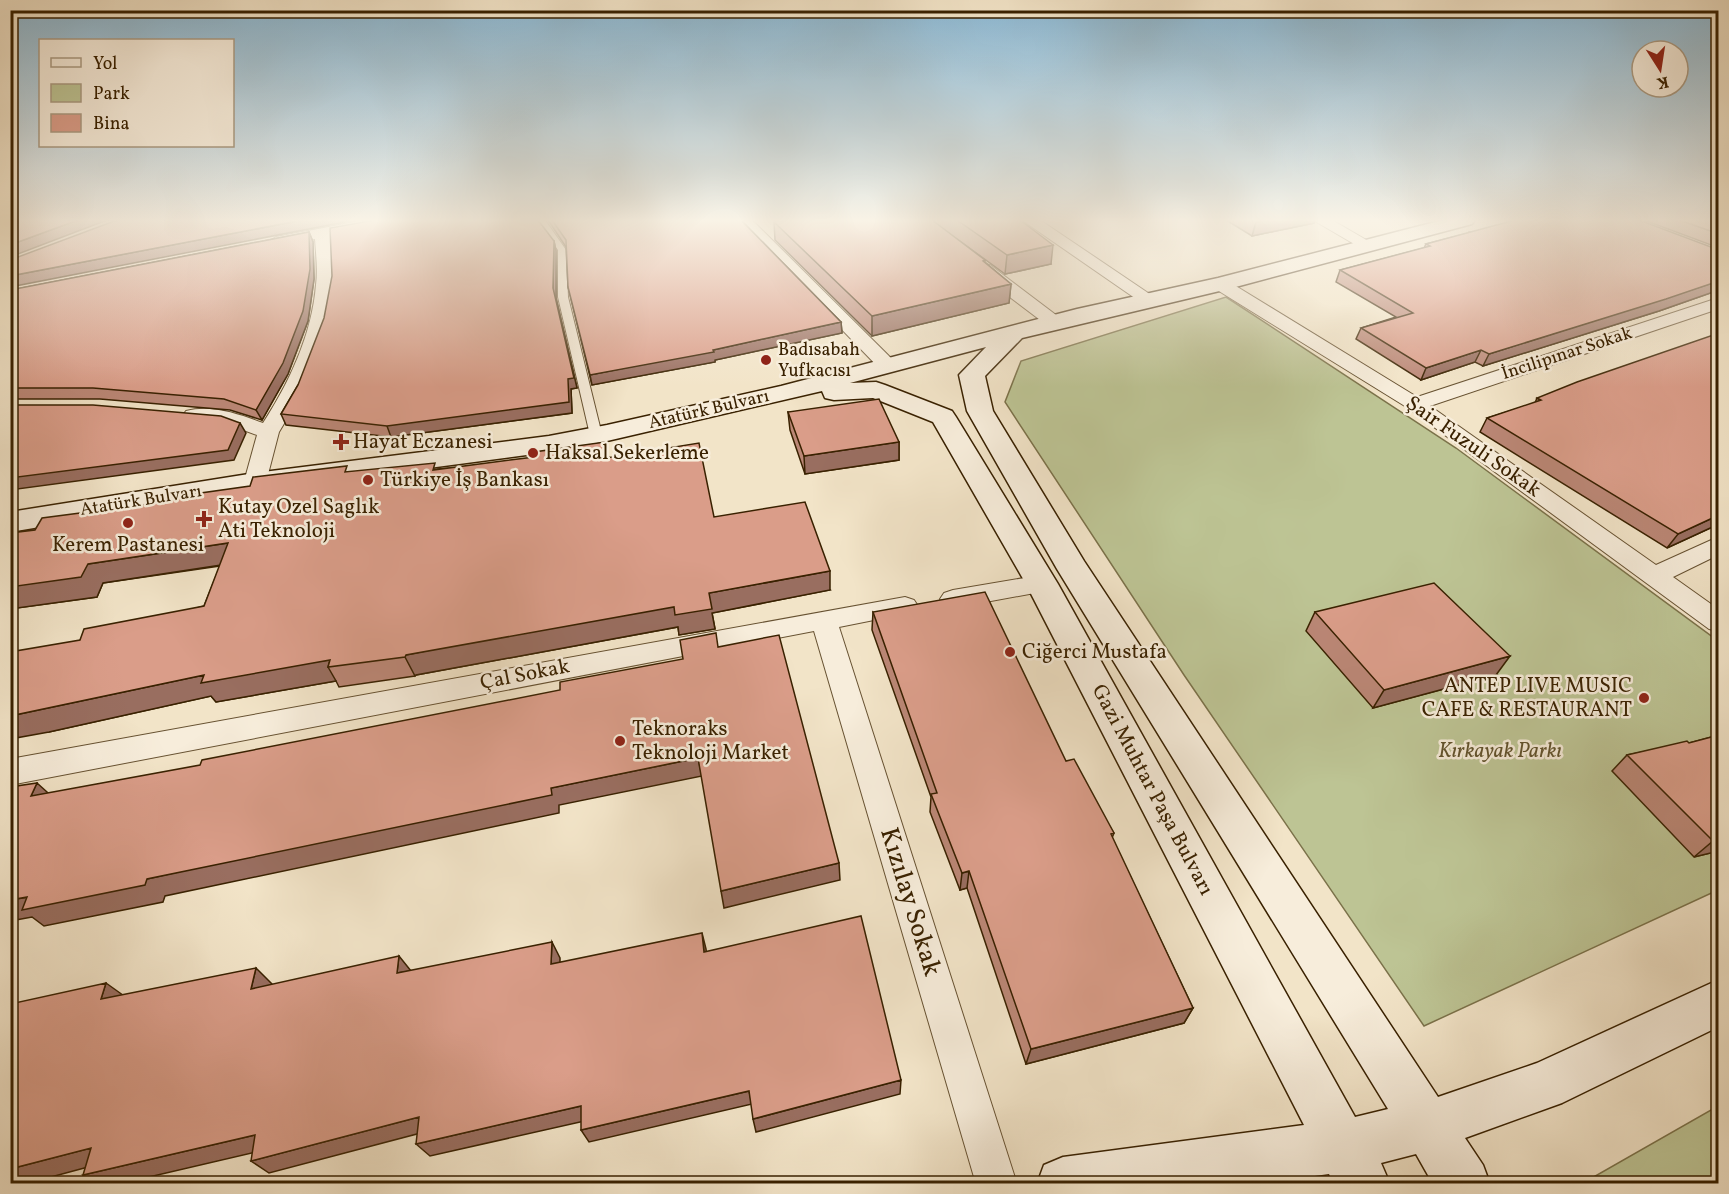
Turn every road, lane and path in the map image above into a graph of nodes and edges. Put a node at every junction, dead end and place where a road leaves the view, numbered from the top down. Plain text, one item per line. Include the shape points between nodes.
1 (325, 276) edge
2 (563, 276) edge
3 (799, 276) edge
4 (993, 276) edge
5 (1113, 276) edge
6 (1251, 276) edge
7 (1220, 284) junction
8 (1148, 299) junction
9 (1719, 303) edge
10 (1054, 322) junction
11 (1015, 333) junction
12 (888, 366) junction
13 (784, 393) junction
14 (1415, 404) junction
15 (177, 413) edge
16 (268, 432) junction
17 (596, 435) junction
18 (255, 482) junction
19 (10, 522) edge
20 (1719, 544) edge
21 (1653, 576) junction
22 (1042, 584) junction
23 (824, 620) junction
24 (1719, 622) edge
25 (10, 772) edge
26 (1719, 1003) edge
27 (1427, 1126) junction
28 (1353, 1165) edge
29 (997, 1184) edge
30 (1063, 1184) edge
31 (1464, 1184) edge

1 - 16 street via 316,328 291,395
2 - 17 lane via 563,297
3 - 12 street
4 - 10 street
5 - 8 street
6 - 7 main road, Atatürk Bulvarı
7 - 8 main road, Atatürk Bulvarı
7 - 14 street, Şair Fuzuli Sokak
8 - 10 main road, Atatürk Bulvarı
9 - 14 street, İncilipınar Sokak
10 - 11 main road, Atatürk Bulvarı
11 - 12 main road, Atatürk Bulvarı
11 - 27 main road, Gazi Muhtar Paşa Bulvarı via 972,375 980,411 1073,568
12 - 13 main road, Atatürk Bulvarı
13 - 17 main road, Atatürk Bulvarı
13 - 22 main road, Gazi Muhtar Paşa Bulvarı via 876,390 943,417
14 - 21 street, Şair Fuzuli Sokak
15 - 16 street via 230,418
16 - 18 street
17 - 18 main road, Atatürk Bulvarı
18 - 19 main road, Atatürk Bulvarı
20 - 21 street
21 - 24 street, Şair Fuzuli Sokak
22 - 23 street, Çal Sokak
22 - 28 main road, Gazi Muhtar Paşa Bulvarı
23 - 25 street, Çal Sokak
23 - 29 street, Kızılay Sokak
26 - 27 main road via 1544,1085
27 - 28 main road
27 - 31 main road, Gazi Muhtar Paşa Bulvarı
28 - 30 main road

